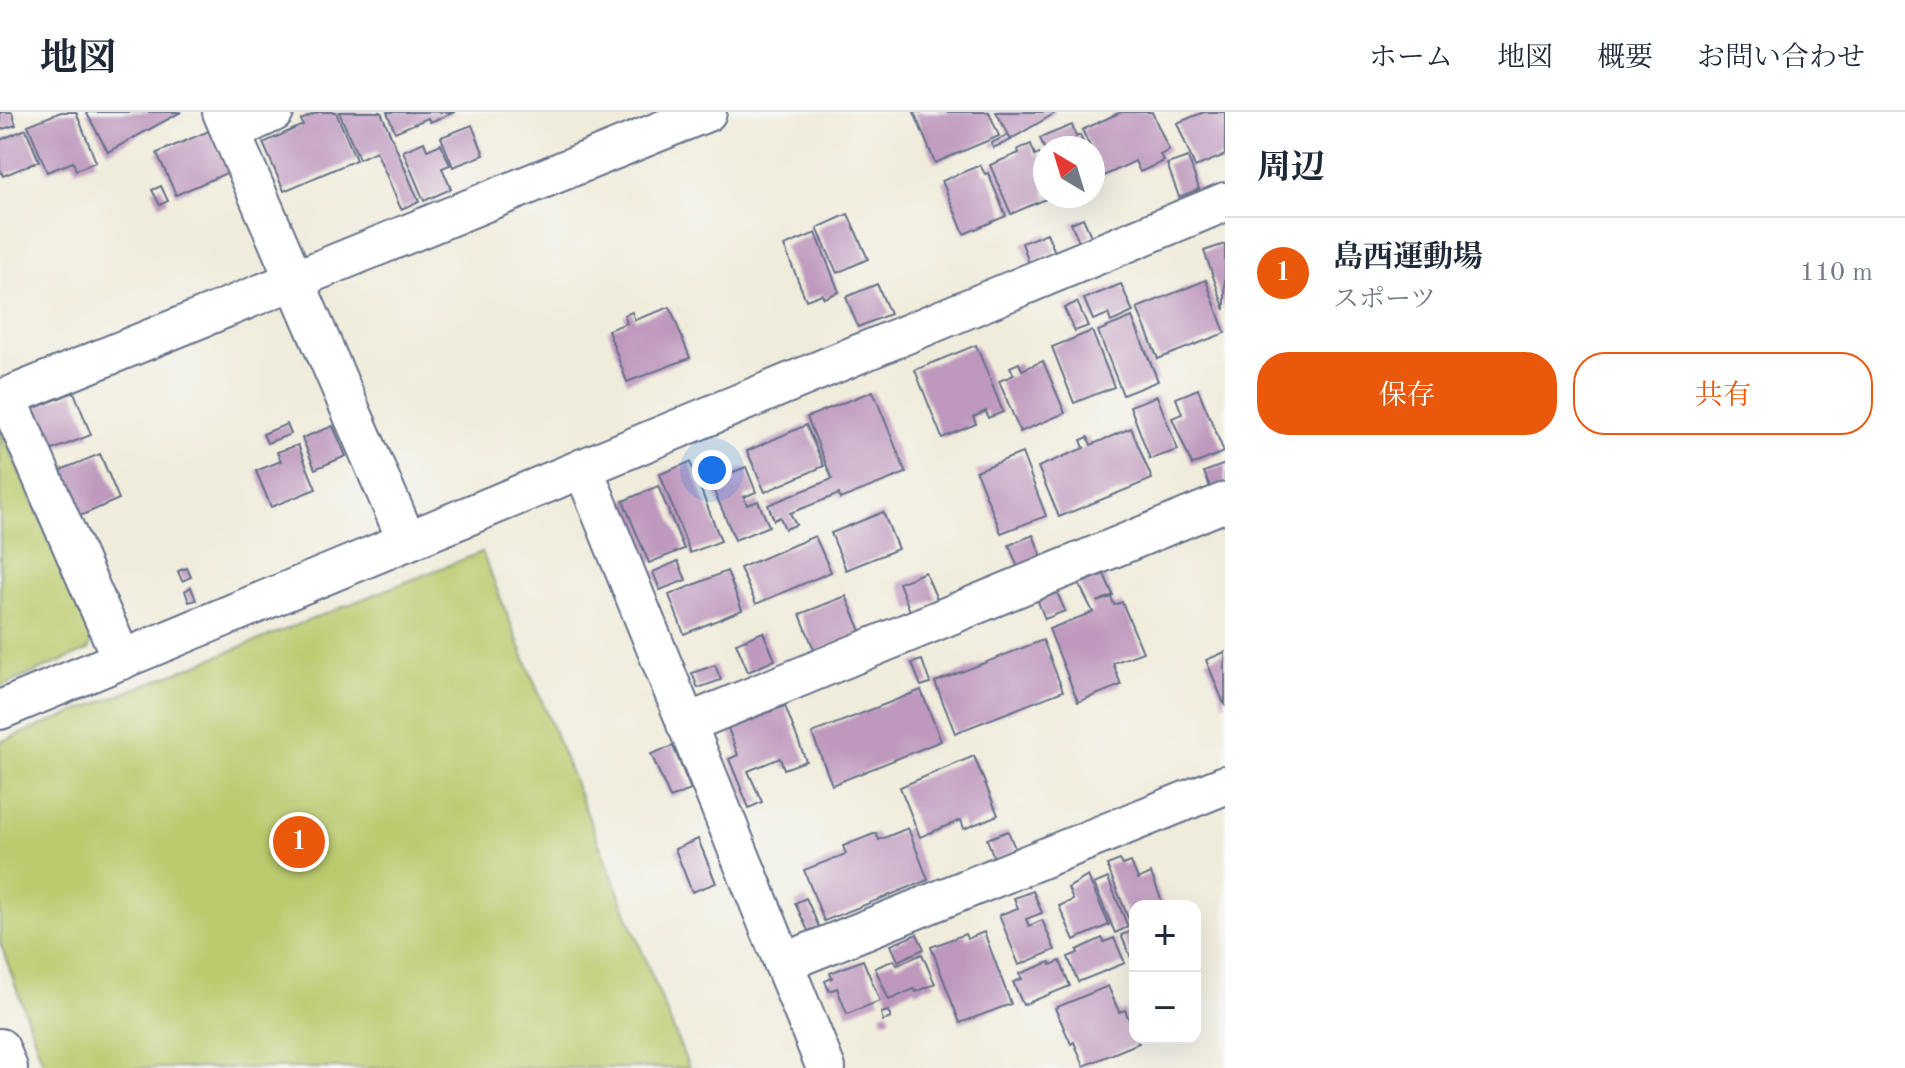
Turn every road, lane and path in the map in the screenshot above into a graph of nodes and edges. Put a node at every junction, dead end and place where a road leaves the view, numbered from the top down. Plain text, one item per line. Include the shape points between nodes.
1 (274, 112) edge
2 (707, 112) edge
3 (227, 122) edge
4 (1225, 202) edge
5 (293, 279) junction
6 (4, 398) edge
7 (583, 468) junction
8 (1225, 502) edge
9 (407, 541) junction
10 (122, 660) junction
11 (0, 710) edge
12 (686, 724) junction
13 (1225, 785) edge
14 (783, 963) junction
15 (0, 1048) edge
16 (8, 1068) edge
17 (826, 1068) edge

1 - 3 street
2 - 5 street
3 - 5 street
4 - 7 street
5 - 6 street
5 - 9 street
6 - 10 street
7 - 9 street
7 - 12 street
8 - 12 street
9 - 10 street
10 - 11 street
12 - 14 street
13 - 14 street
14 - 17 street
15 - 16 street

